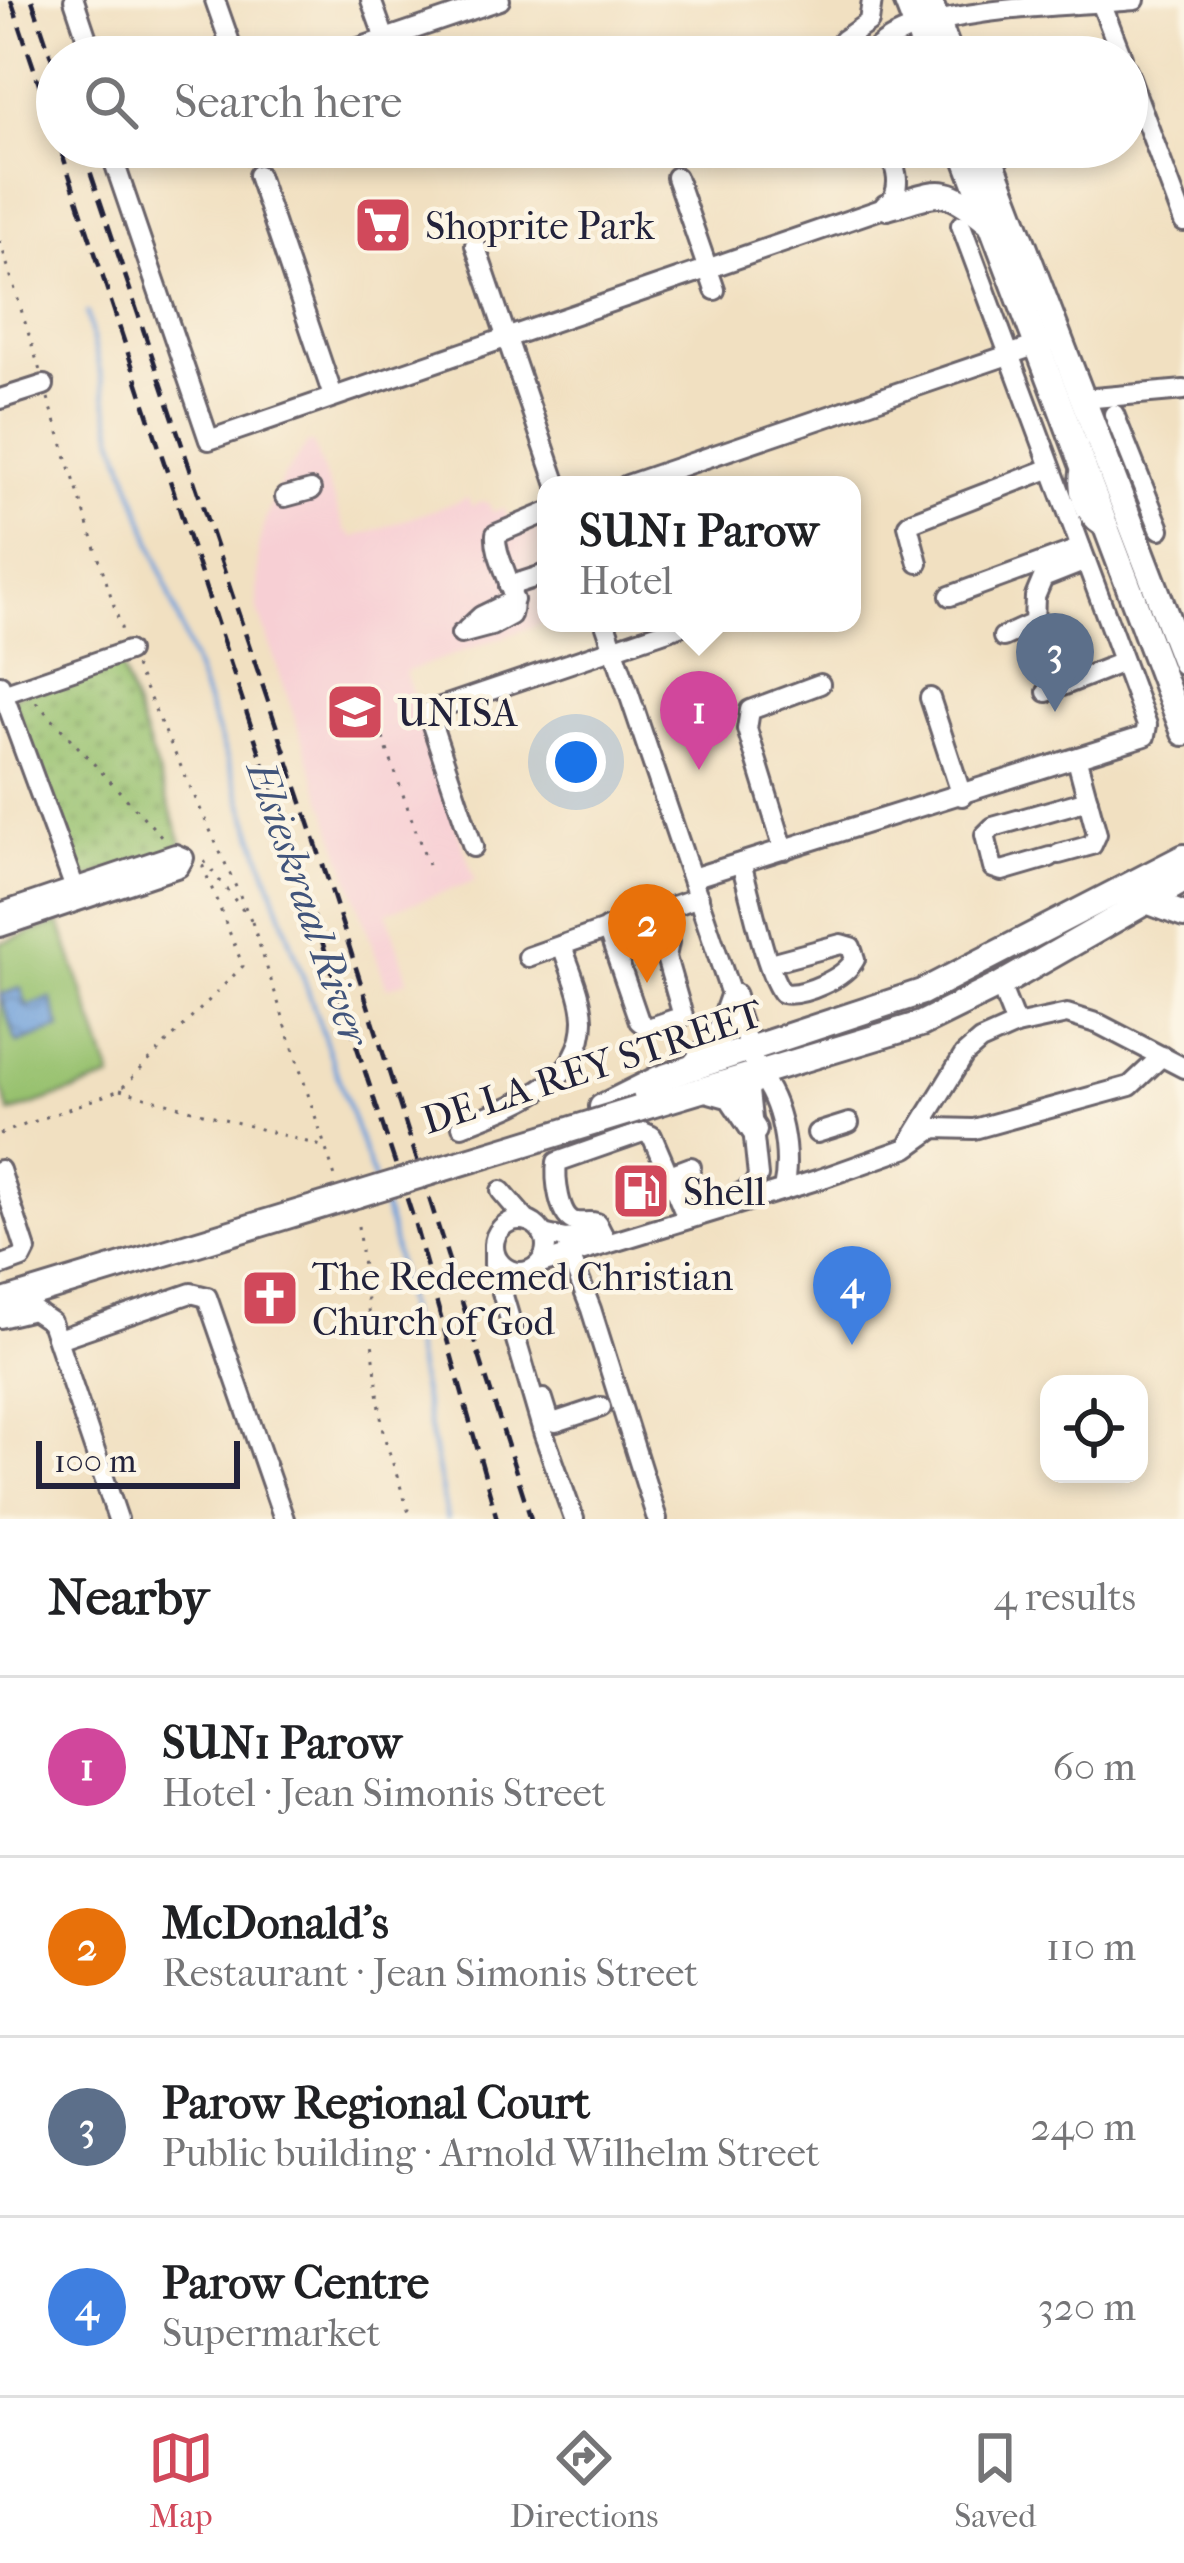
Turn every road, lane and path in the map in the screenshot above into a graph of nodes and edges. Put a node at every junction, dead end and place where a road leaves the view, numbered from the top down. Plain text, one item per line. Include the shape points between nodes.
1 (74, 0) edge
2 (215, 0) edge
3 (371, 0) edge
4 (500, 0) edge
5 (872, 0) edge
6 (906, 0) edge
7 (1135, 0) edge
8 (1101, 2) edge
9 (1012, 5) edge
10 (928, 16) edge
11 (86, 36) edge
12 (228, 36) edge
13 (384, 36) edge
14 (394, 36) edge
15 (849, 36) edge
16 (895, 36) edge
17 (1114, 36) edge
18 (1148, 126) edge
19 (116, 168) edge
20 (894, 168) edge
21 (970, 168) edge
22 (993, 168) edge
23 (258, 175) tunnel mouth
24 (676, 177) dead end
25 (887, 207) junction
26 (990, 222) junction
27 (1184, 222) edge
28 (961, 225) dead end
29 (0, 241) edge
30 (475, 245) dead end
31 (708, 268) junction
32 (715, 290) dead end
33 (507, 337) junction
34 (1048, 342) junction
35 (1009, 355) junction
36 (406, 371) junction
37 (44, 385) junction
38 (413, 394) dead end
39 (1182, 395) edge
40 (333, 396) junction
41 (0, 399) edge
42 (1083, 399) junction
43 (1114, 414) dead end
44 (1097, 436) junction
45 (1127, 445) junction
46 (1051, 468) junction
47 (554, 476) edge
48 (653, 476) edge
49 (311, 490) dead end
50 (285, 497) dead end
51 (537, 516) edge
52 (1151, 528) junction
53 (1083, 554) junction
54 (918, 563) dead end
55 (537, 579) edge
56 (950, 596) dead end
57 (608, 632) edge
58 (663, 632) edge
59 (1004, 637) dead end
60 (614, 649) junction
61 (128, 651) junction
62 (1123, 662) junction
63 (1184, 662) edge
64 (820, 683) dead end
65 (6, 690) edge
66 (1047, 692) dead end
67 (930, 698) dead end
68 (1184, 733) edge
69 (382, 739) dead end
70 (1078, 760) junction
71 (962, 796) junction
72 (1088, 800) junction
73 (473, 848) dead end
74 (784, 850) junction
75 (179, 854) joint
76 (1184, 857) edge
77 (741, 863) junction
78 (428, 865) dead end
79 (1184, 880) edge
80 (696, 887) junction
81 (77, 894) junction
82 (1144, 900) junction
83 (26, 911) junction
84 (0, 913) edge
85 (1184, 915) edge
86 (252, 922) junction
87 (0, 927) edge
88 (607, 928) junction
89 (669, 942) dead end
90 (562, 945) junction
91 (528, 957) dead end
92 (770, 964) dead end
93 (1000, 985) junction
94 (733, 996) junction
95 (837, 1023) junction
96 (1016, 1025) junction
97 (1162, 1056) junction
98 (754, 1062) junction
99 (1184, 1068) edge
100 (700, 1078) junction
101 (120, 1090) junction
102 (849, 1123) dead end
103 (462, 1126) dead end
104 (754, 1130) junction
105 (817, 1133) dead end
106 (0, 1135) edge
107 (785, 1144) junction
108 (326, 1147) junction
109 (908, 1148) junction
110 (691, 1167) dead end
111 (0, 1170) edge
112 (667, 1175) junction
113 (827, 1176) junction
114 (348, 1184) junction
115 (783, 1190) junction
116 (684, 1210) junction
117 (526, 1221) junction
118 (358, 1226) dead end
119 (503, 1226) junction
120 (543, 1234) junction
121 (603, 1235) junction
122 (568, 1248) junction
123 (497, 1255) junction
124 (0, 1266) edge
125 (533, 1268) junction
126 (0, 1287) edge
127 (511, 1302) junction
128 (0, 1303) edge
129 (0, 1318) edge
130 (58, 1340) junction
131 (601, 1408) dead end
132 (118, 1519) edge
133 (284, 1519) edge
134 (411, 1519) edge
135 (574, 1519) edge
136 (657, 1519) edge

1 - 11 street
2 - 12 street
3 - 13 street
4 - 14 street
5 - 15 street via 869,22
6 - 10 main road
7 - 8 street
8 - 9 street
8 - 17 street
9 - 10 street
10 - 16 street
18 - 27 street
19 - 40 street via 209,440
20 - 25 street via 896,197
21 - 26 main road
22 - 34 main road
23 - 40 street
24 - 31 street
25 - 26 main road via 943,191
25 - 31 street
26 - 34 main road
28 - 35 street
29 - 37 path
30 - 33 street
31 - 32 street
31 - 33 street
33 - 36 street
33 - 47 street
34 - 35 street
34 - 42 main road
34 - 68 main road via 1082,463
35 - 46 street
35 - 48 street
36 - 38 street
36 - 40 street
37 - 41 street
37 - 61 path
39 - 42 street
42 - 44 main road
43 - 45 street
44 - 45 street
44 - 52 main road
45 - 52 street
46 - 53 street
46 - 54 street via 911,522
49 - 50 street
51 - 55 street via 496,534 495,545 512,593
52 - 63 main road
53 - 56 street
53 - 59 street via 1042,578 1034,623
53 - 62 street
57 - 60 street
58 - 60 street
60 - 73 street via 432,710
60 - 80 street
61 - 65 street
61 - 86 path
62 - 66 street
62 - 70 street via 1145,736
64 - 74 street via 746,716
65 - 75 path
65 - 81 street
67 - 71 street
69 - 78 path
70 - 71 street
70 - 72 street
71 - 74 street
72 - 72 street via 1092,845 993,868 985,836 993,826
74 - 77 street
75 - 81 street
76 - 95 main road, DE LA REY STREET via 922,992
77 - 80 street
77 - 92 street
79 - 82 main road, DE LA REY STREET
80 - 88 street
80 - 94 street
81 - 83 street
82 - 85 main road
82 - 93 main road, DE LA REY STREET
83 - 84 street
83 - 87 street
86 - 101 path via 198,854 243,966
86 - 108 path
88 - 89 street via 639,1021 651,1029 682,1016
88 - 90 street
90 - 91 street
90 - 103 street via 583,1017 575,1053 543,1088
93 - 95 main road via 979,980 872,1022
93 - 96 street
93 - 98 main road, DE LA REY STREET via 921,1024
94 - 98 street
94 - 100 main road
95 - 98 main road, DE LA REY STREET
96 - 97 street via 1067,1015
96 - 109 street via 964,1055
97 - 99 street
97 - 109 street via 1130,1086 974,1130 938,1127
98 - 100 main road, DE LA REY STREET
98 - 104 street
98 - 107 street
100 - 104 main road via 731,1096
100 - 114 main road, DE LA REY STREET, bridge via 638,1109
100 - 114 main road, DE LA REY STREET via 658,1079 602,1107
101 - 106 path
101 - 108 path
102 - 105 street
104 - 116 street via 760,1166 753,1186
107 - 113 street via 800,1165
107 - 115 street
108 - 114 path
109 - 113 street
110 - 112 street
111 - 124 street via 26,1253
112 - 116 street
112 - 121 street via 646,1131 560,1159 556,1179 566,1216 594,1221
113 - 115 street
114 - 126 main road, DE LA REY STREET
114 - 128 main road, DE LA REY STREET
115 - 122 street
116 - 121 street
117 - 119 street
117 - 119 street via 501,1191
117 - 120 street
118 - 134 path via 383,1433
119 - 123 street
120 - 122 street
120 - 125 street via 546,1249
121 - 122 street
122 - 125 street
122 - 136 street
123 - 125 street via 509,1270
123 - 127 street
123 - 135 street
125 - 127 street
127 - 131 street via 549,1418
129 - 130 street via 37,1311
130 - 132 street
130 - 133 street via 204,1294

